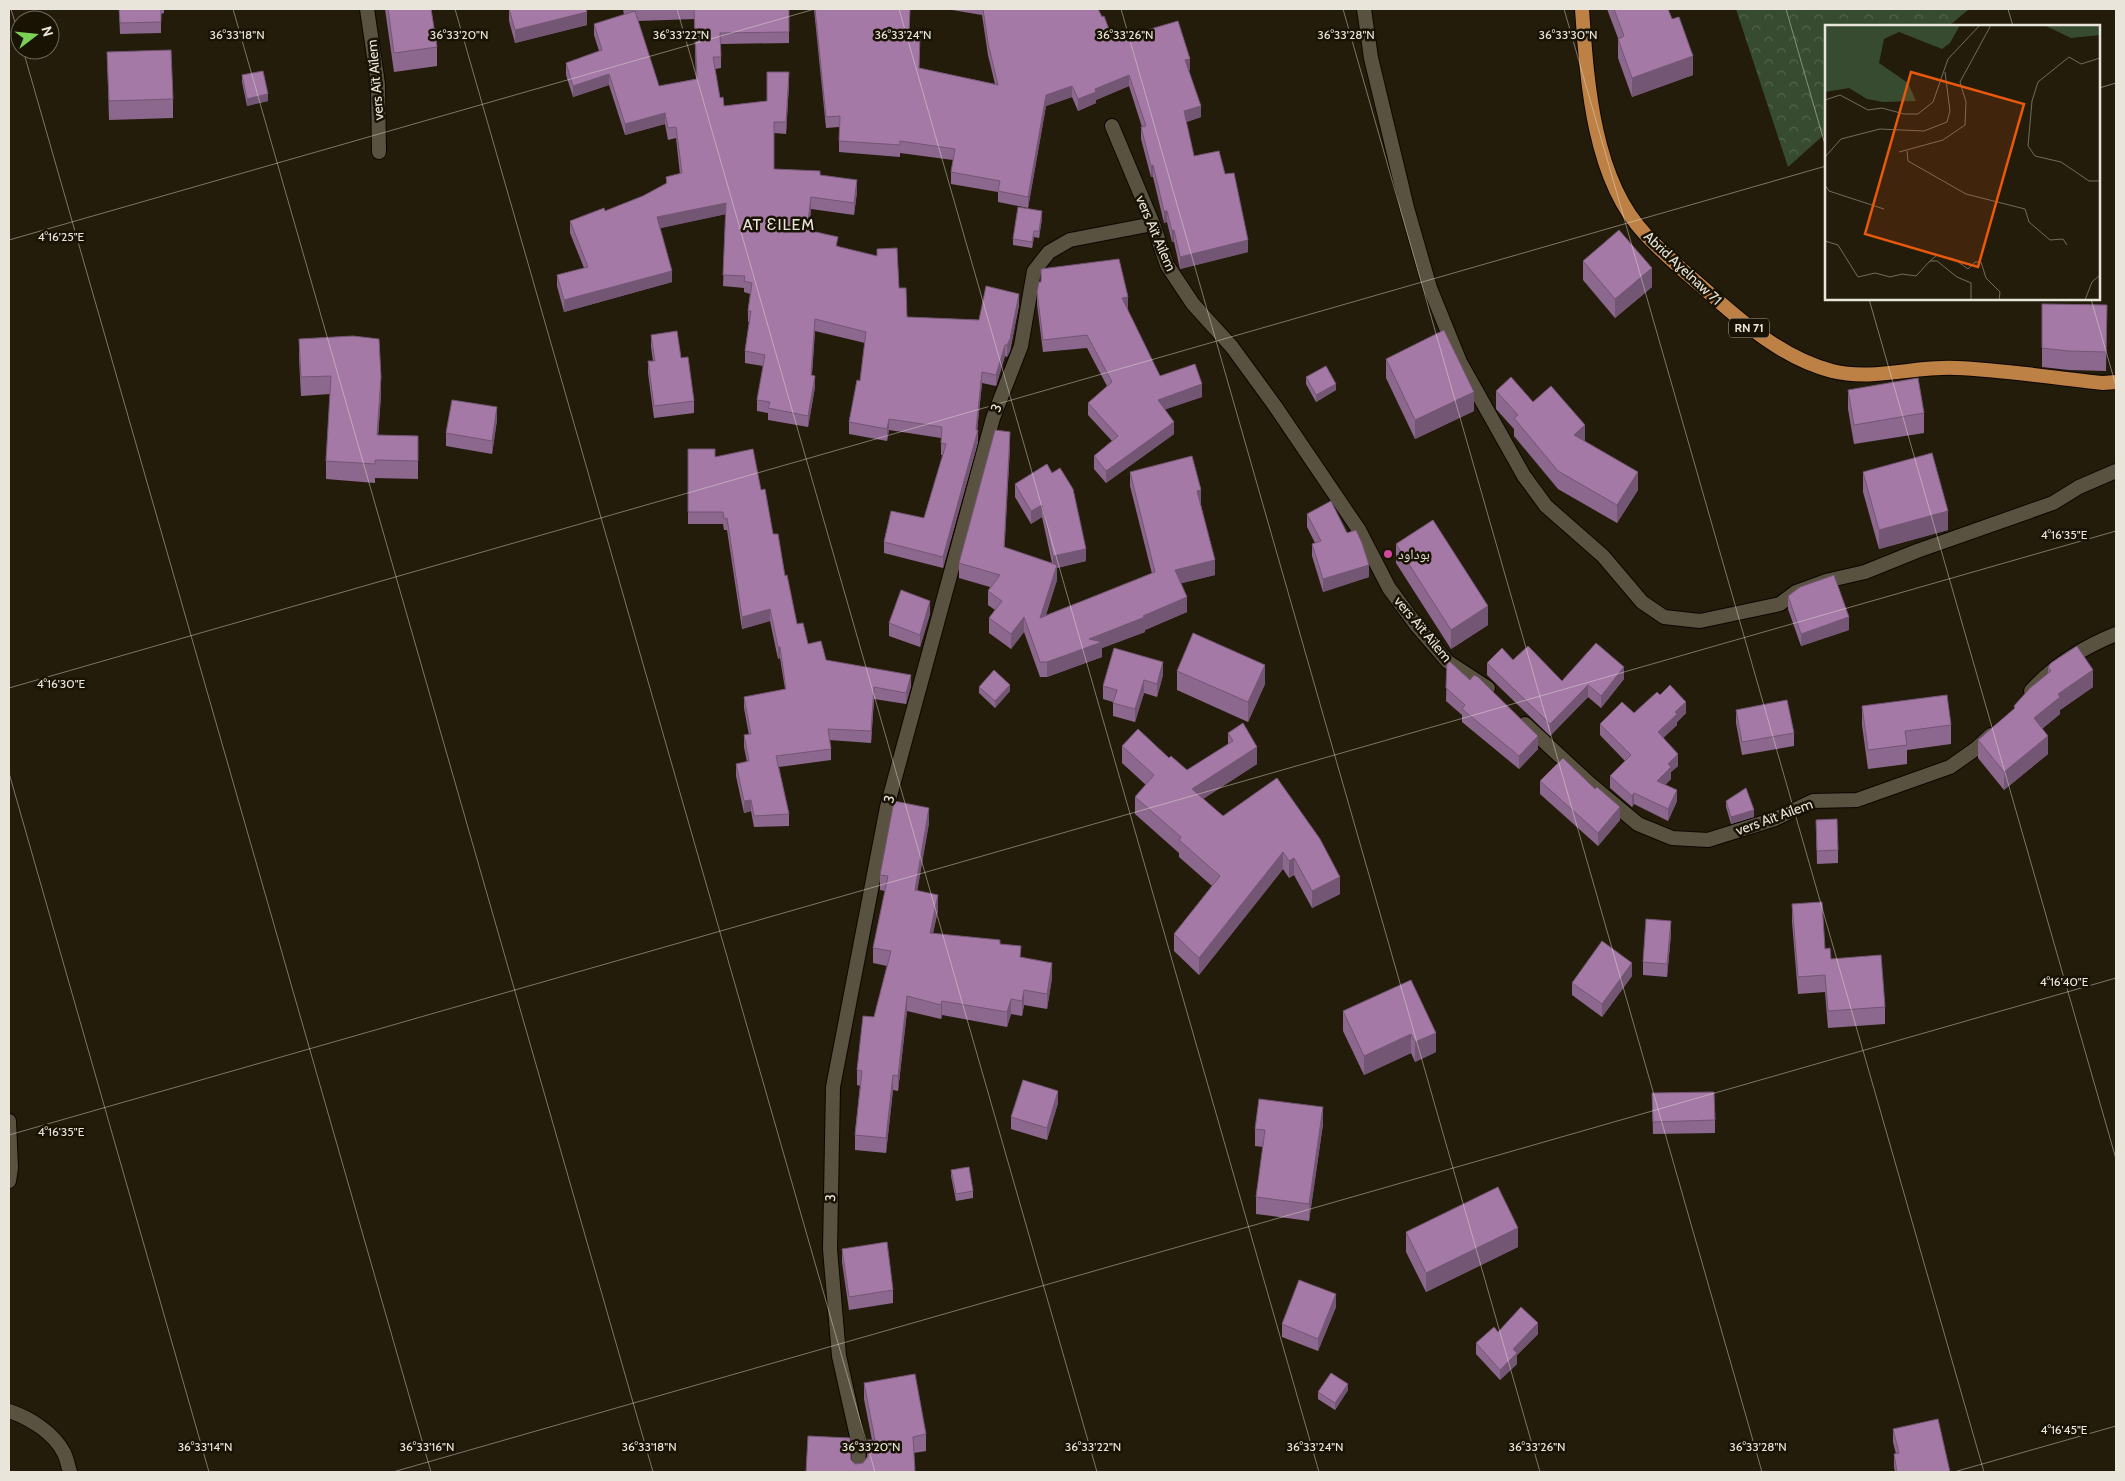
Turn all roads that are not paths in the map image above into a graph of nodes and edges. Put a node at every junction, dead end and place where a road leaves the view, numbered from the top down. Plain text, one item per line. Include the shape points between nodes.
1 (367, 9) edge
2 (1364, 9) edge
3 (1582, 9) edge
4 (1112, 126) dead end
5 (379, 152) dead end
6 (1153, 224) junction
7 (2116, 382) edge
8 (2116, 470) edge
9 (2116, 634) edge
10 (1497, 696) edge
11 (2019, 704) edge
12 (1518, 717) edge
13 (2002, 724) edge
14 (9, 1121) edge
15 (9, 1181) edge
16 (9, 1410) edge
17 (70, 1472) edge
18 (859, 1472) edge

1 - 5 street, vers Aït Aïlem via 378,84
2 - 8 street via 1371,58 1407,208 1430,288 1460,362 1524,476 1546,506 1603,556 1642,602 1664,617 1700,621 1780,604 1796,592 1865,572 2053,502
3 - 7 main road, Abrid Aɣelnaw 71 / RN 71 via 1586,64 1600,151 1616,192 1644,233 1749,328 1791,355 1832,371 1867,376 1955,368
4 - 6 street, vers Aït Aïlem
6 - 10 street, vers Aït Aïlem via 1167,265 1193,304 1232,347 1275,406 1359,530 1389,588 1448,662 1483,683
6 - 18 street, 3 via 1070,240 1049,252 1034,271 1021,346 993,418 887,807 834,1087 830,1248 839,1356 858,1441
9 - 11 street via 2082,650 2046,674
12 - 13 street, vers Aït Aïlem via 1638,824 1672,838 1708,840 1775,819 1813,801 1858,800 1950,767 1977,748
14 - 15 street
16 - 17 street via 48,1432 64,1453

